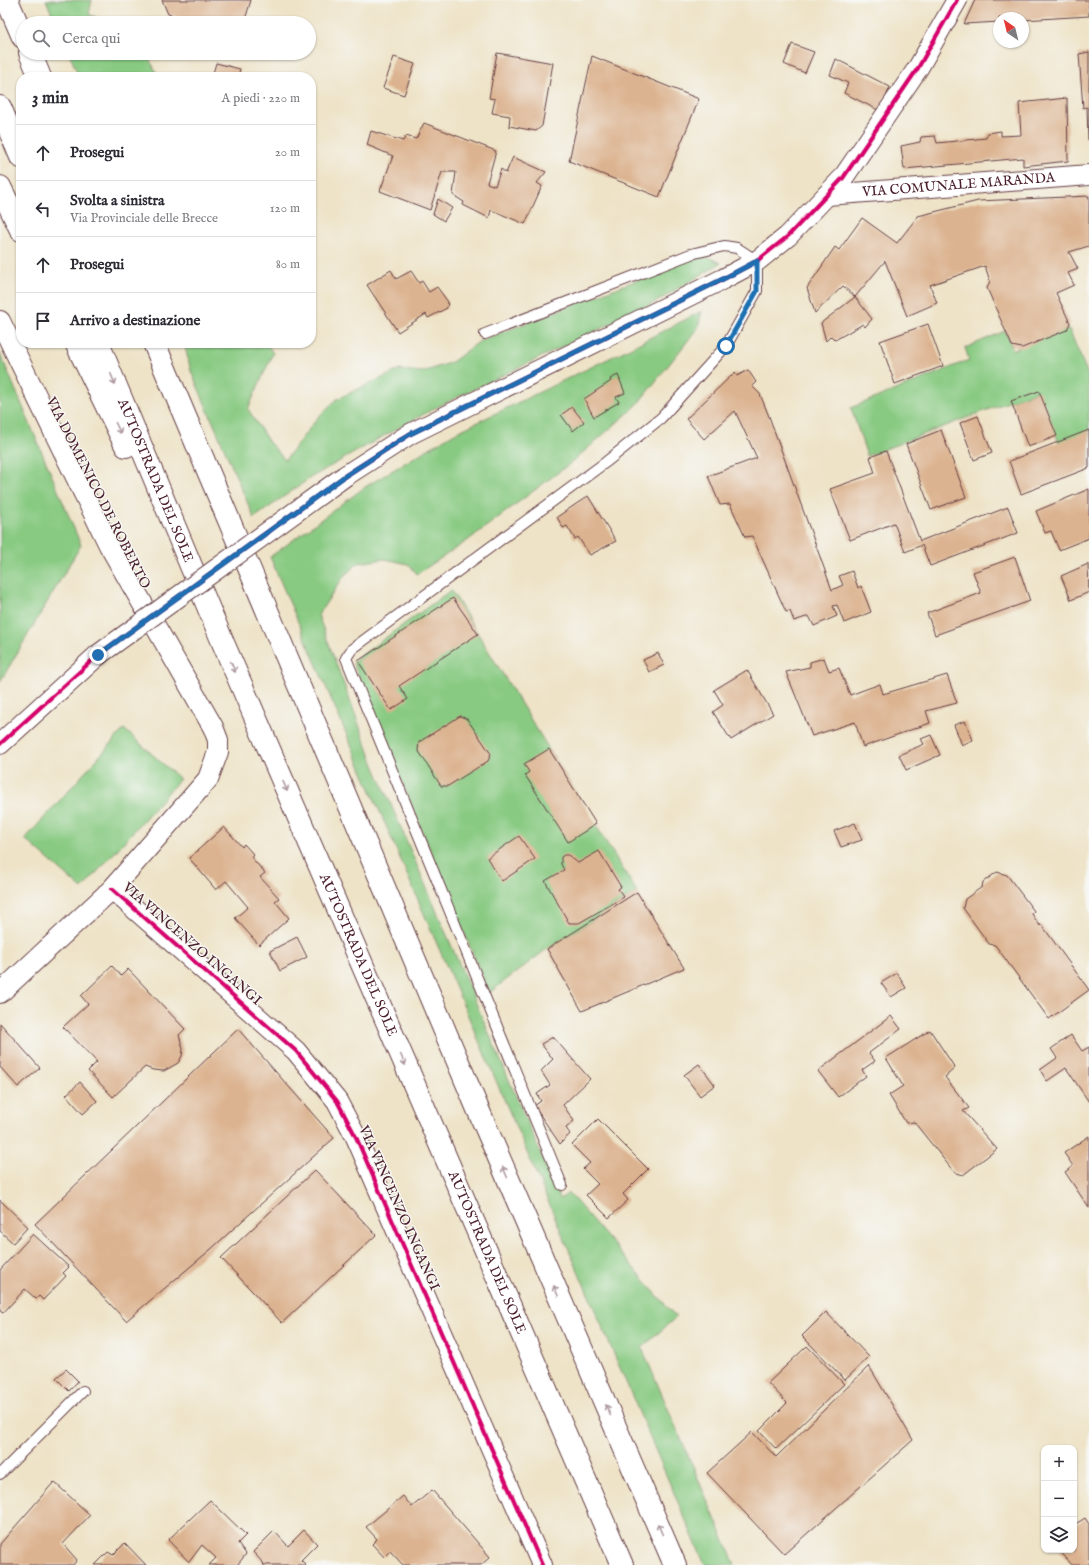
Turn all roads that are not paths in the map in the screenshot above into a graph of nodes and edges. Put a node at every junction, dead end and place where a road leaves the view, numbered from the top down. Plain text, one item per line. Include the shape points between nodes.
1 (7, 0) edge
2 (23, 0) edge
3 (957, 0) edge
4 (29, 16) edge
5 (16, 21) edge
6 (33, 60) edge
7 (44, 60) edge
8 (38, 72) edge
9 (48, 72) edge
10 (0, 107) edge
11 (16, 145) edge
12 (1089, 176) edge
13 (0, 187) edge
14 (827, 195) junction
15 (16, 220) edge
16 (757, 261) junction
17 (0, 321) edge
18 (485, 334) dead end
19 (78, 348) edge
20 (100, 348) edge
21 (156, 348) edge
22 (224, 645) junction
23 (0, 744) edge
24 (112, 889) junction
25 (0, 993) edge
26 (562, 1185) dead end
27 (83, 1391) dead end
28 (0, 1474) edge
29 (542, 1565) edge
30 (622, 1565) edge
31 (675, 1565) edge

1 - 5 highway
2 - 4 highway
3 - 14 street via 893,106 843,178
6 - 8 highway
7 - 9 highway
10 - 11 highway
12 - 14 street, VIA COMUNALE MARANDA
13 - 15 highway
14 - 16 street via 788,236
16 - 18 lane via 737,248 724,246 691,254
16 - 23 street, bridge via 410,434 345,476 98,655
16 - 26 lane via 757,291 726,346 661,418 606,462 352,649 346,658
17 - 24 street, VIA DOMENICO DE ROBERTO via 109,545 218,740 218,752 208,779
19 -> 22 highway
20 -> 22 highway, AUTOSTRADA DEL SOLE
31 -> 21 highway via 477,1107
22 -> 30 highway, AUTOSTRADA DEL SOLE
24 - 25 street, VIA DOMENICO DE ROBERTO
24 - 29 street, VIA VINCENZO INGANGI via 296,1051 337,1101 360,1144
27 - 28 lane

